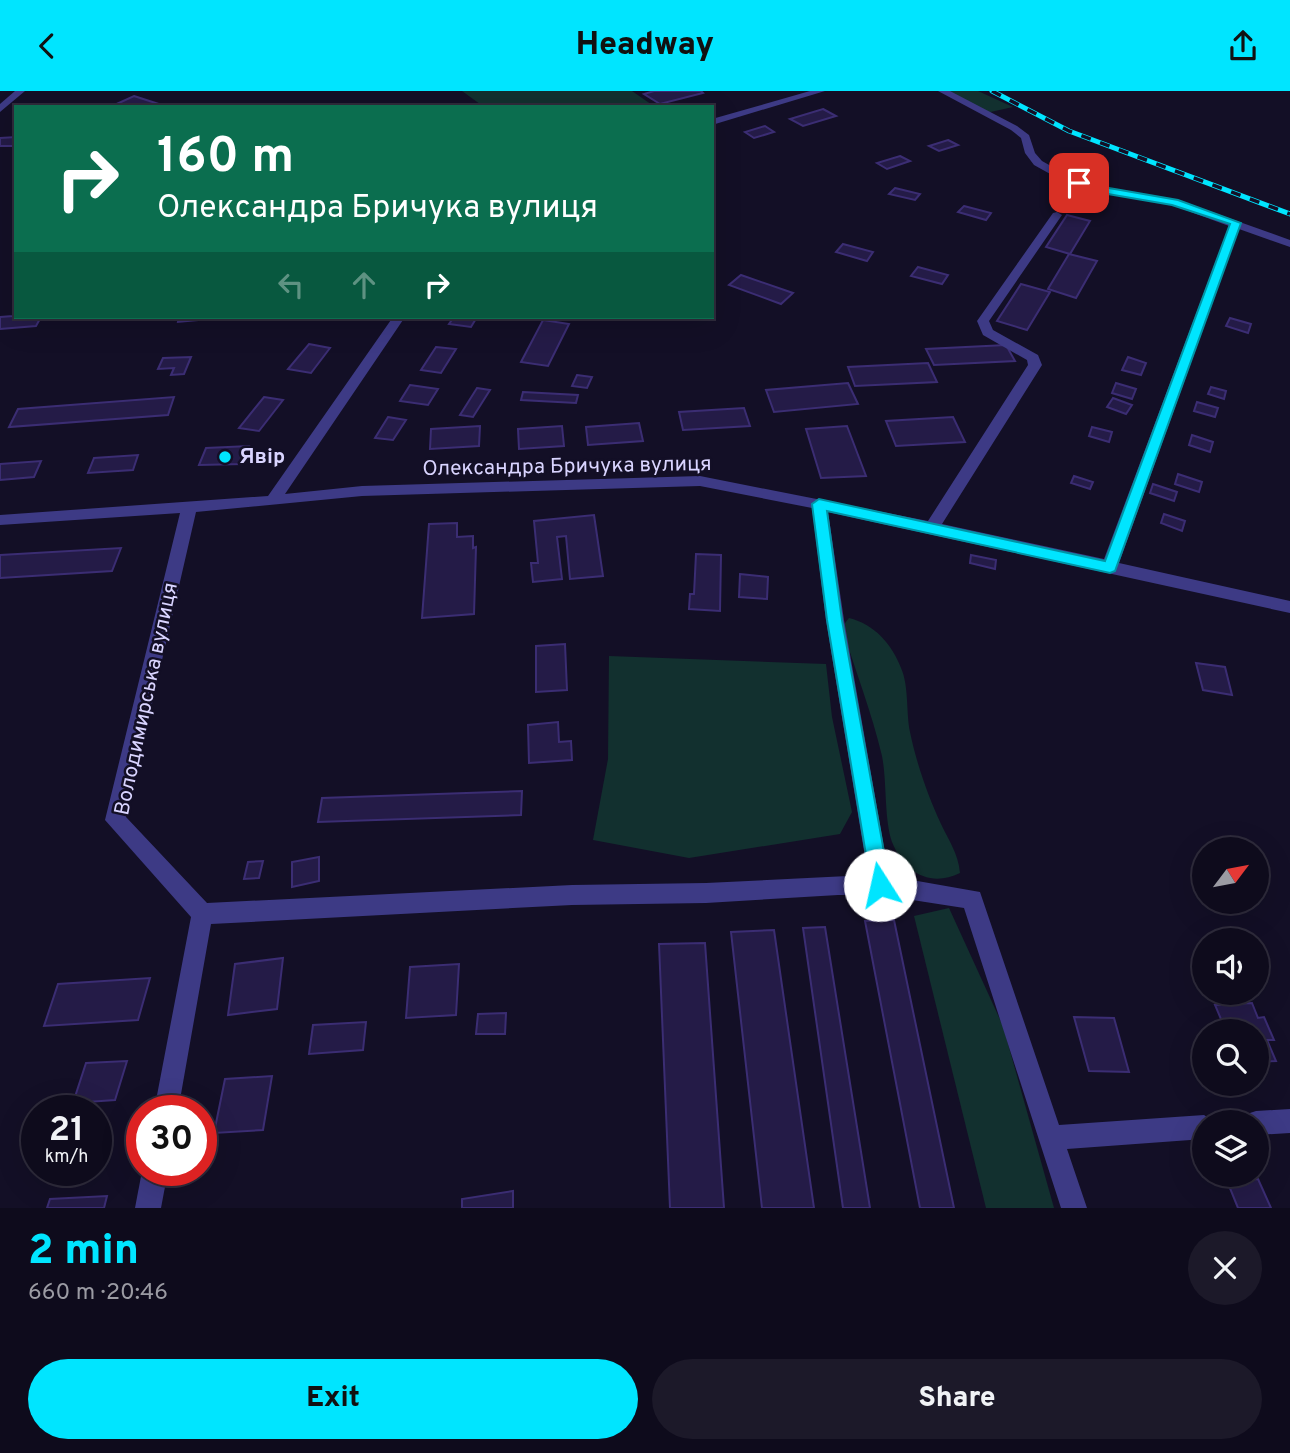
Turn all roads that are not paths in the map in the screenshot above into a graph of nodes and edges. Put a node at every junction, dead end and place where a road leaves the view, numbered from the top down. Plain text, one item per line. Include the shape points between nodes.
1 (20, 91) edge
2 (820, 91) edge
3 (943, 91) edge
4 (0, 109) edge
5 (714, 121) edge
6 (1057, 215) dead end
7 (1236, 223) junction
8 (1290, 244) edge
9 (398, 319) edge
10 (273, 501) junction
11 (819, 504) junction
12 (191, 505) junction
13 (0, 520) edge
14 (932, 527) junction
15 (1110, 567) junction
16 (1290, 607) edge
17 (880, 885) junction
18 (202, 914) junction
19 (169, 1095) edge
20 (1290, 1121) edge
21 (1269, 1122) edge
22 (1192, 1128) edge
23 (1052, 1137) junction
24 (152, 1186) edge
25 (148, 1208) edge
26 (1074, 1208) edge

1 - 4 street
2 - 5 street
3 - 7 street via 1014,128 1026,137 1038,163 1055,173 1102,190 1174,202
6 - 14 street via 983,321 987,332 1033,358 1035,365
7 - 8 street
7 - 15 street
9 - 10 street
10 - 11 street, Олександра Бричука вулиця via 362,491 701,481
10 - 12 street, Олександра Бричука вулиця
11 - 14 street, Олександра Бричука вулиця
11 - 17 street
12 - 13 street, Олександра Бричука вулиця
12 - 18 street, Володимирська вулиця via 116,820
14 - 15 street, Олександра Бричука вулиця
15 - 16 street, Олександра Бричука вулиця
17 - 18 street
17 - 23 street via 972,899
18 - 19 street
20 - 21 street
22 - 23 street
23 - 26 street
24 - 25 street

